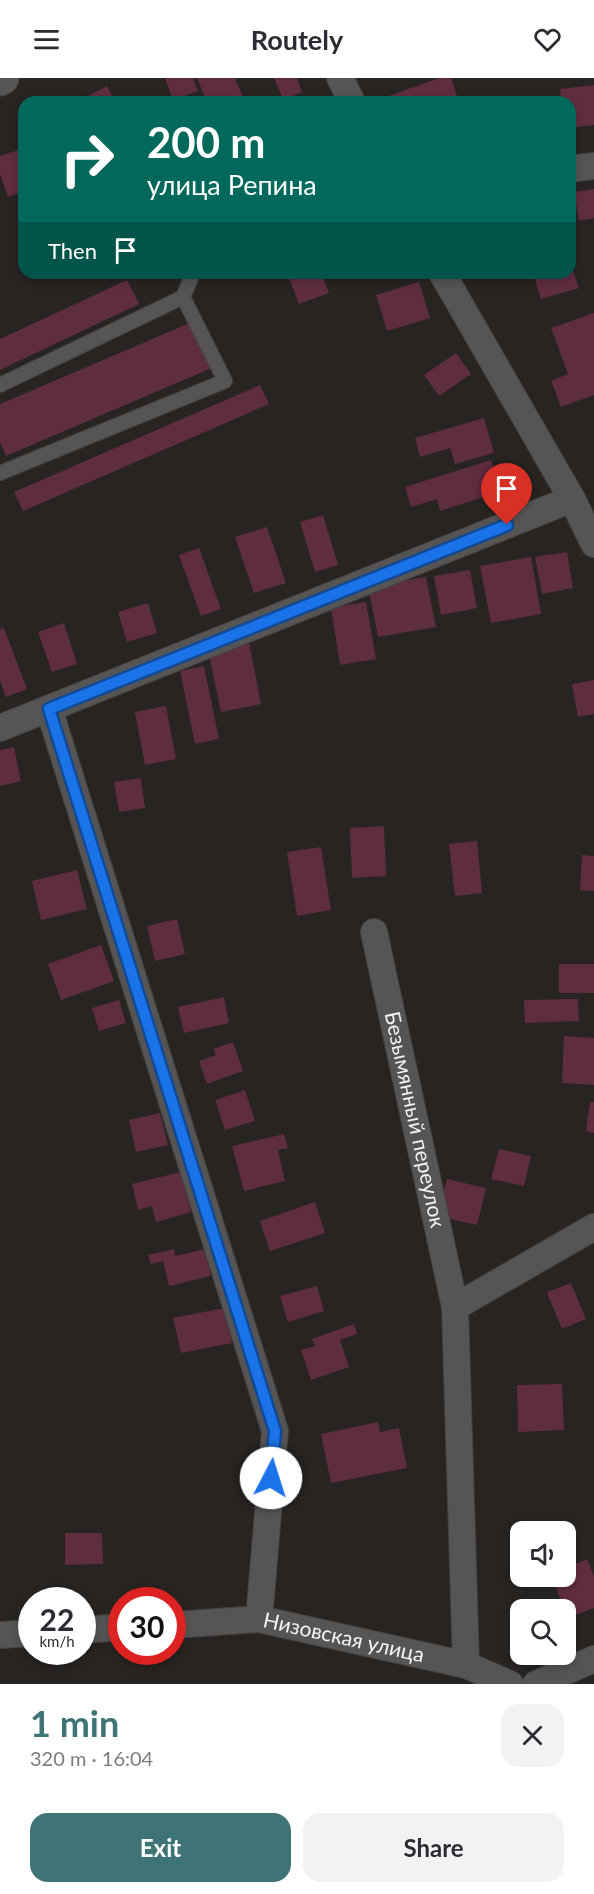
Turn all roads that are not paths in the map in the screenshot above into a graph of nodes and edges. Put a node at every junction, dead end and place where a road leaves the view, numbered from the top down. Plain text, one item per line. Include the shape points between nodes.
1 (340, 78) edge
2 (349, 96) edge
3 (594, 166) edge
4 (576, 168) edge
5 (191, 279) edge
6 (445, 279) edge
7 (183, 297) junction
8 (0, 385) edge
9 (0, 473) edge
10 (572, 499) junction
11 (594, 544) edge
12 (49, 709) junction
13 (0, 728) edge
14 (374, 932) dead end
15 (594, 1227) edge
16 (455, 1307) junction
17 (259, 1619) junction
18 (186, 1623) edge
19 (18, 1634) edge
20 (0, 1635) edge
21 (594, 1659) edge
22 (466, 1665) junction
23 (510, 1684) edge
24 (536, 1684) edge

1 - 2 street
3 - 4 street
5 - 7 lane
6 - 10 street
7 - 8 lane
7 - 9 lane via 225,381
10 - 11 street
10 - 12 street
12 - 13 street
12 - 17 street via 275,1431
14 - 16 street, Безымянный переулок
15 - 16 street
16 - 22 street, Безымянный переулок
17 - 18 street, Низовская улица
17 - 22 street, Низовская улица
19 - 20 street
21 - 24 street
22 - 23 street, Низовская улица

